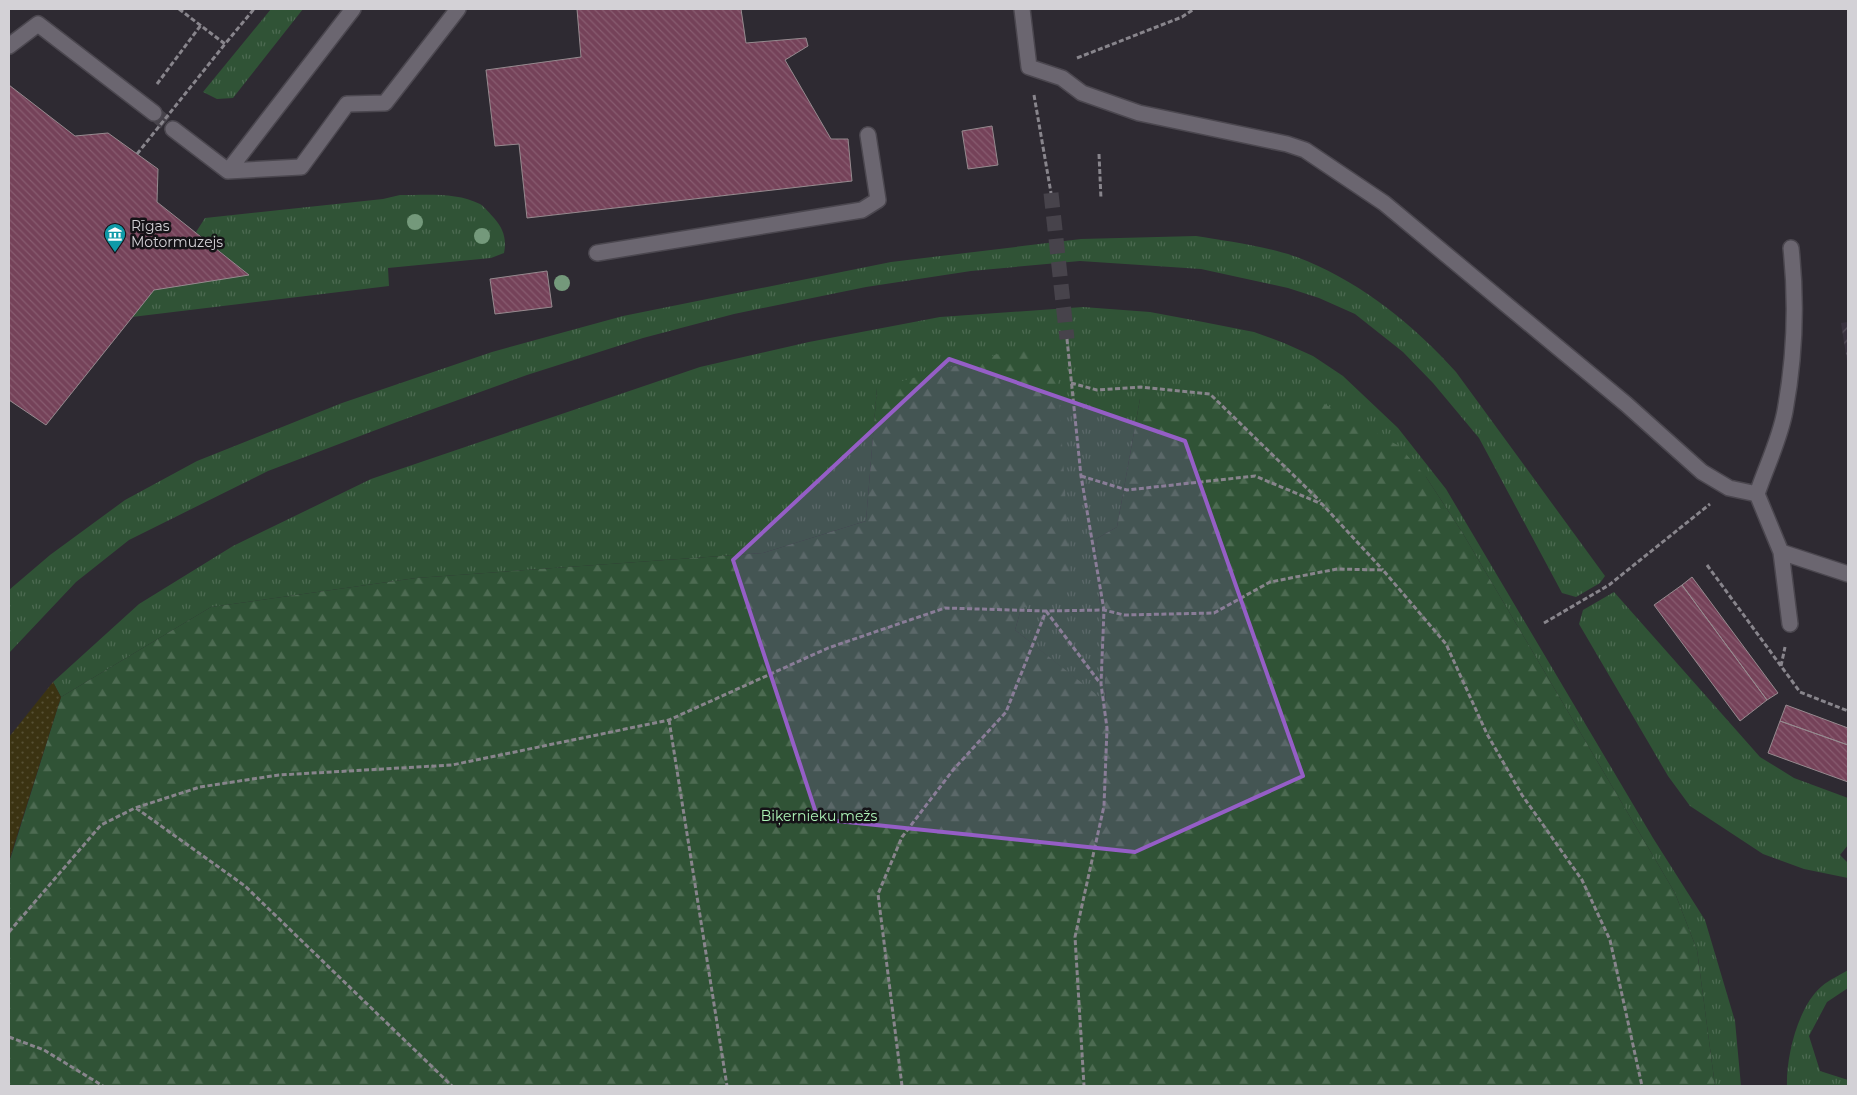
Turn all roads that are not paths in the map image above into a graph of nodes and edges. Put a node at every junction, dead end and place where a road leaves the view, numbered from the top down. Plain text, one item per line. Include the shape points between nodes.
1 (353, 9) edge
2 (458, 9) edge
3 (1022, 9) edge
4 (9, 46) edge
5 (154, 113) tunnel mouth
6 (173, 129) tunnel mouth
7 (868, 135) dead end
8 (228, 171) junction
9 (1791, 248) dead end
10 (597, 253) dead end
11 (1757, 494) junction
12 (1781, 552) junction
13 (1848, 574) edge
14 (1790, 624) dead end

1 - 8 lane
2 - 8 lane via 385,103 347,104 301,167
3 - 11 lane via 1029,67 1062,78 1082,93 1138,113 1305,150 1384,203 1626,404 1702,472 1729,488
4 - 5 lane via 38,24
6 - 8 lane
7 - 10 lane via 878,200 862,210
9 - 11 lane via 1796,290 1795,328 1785,413
11 - 12 lane
12 - 13 lane
12 - 14 lane

